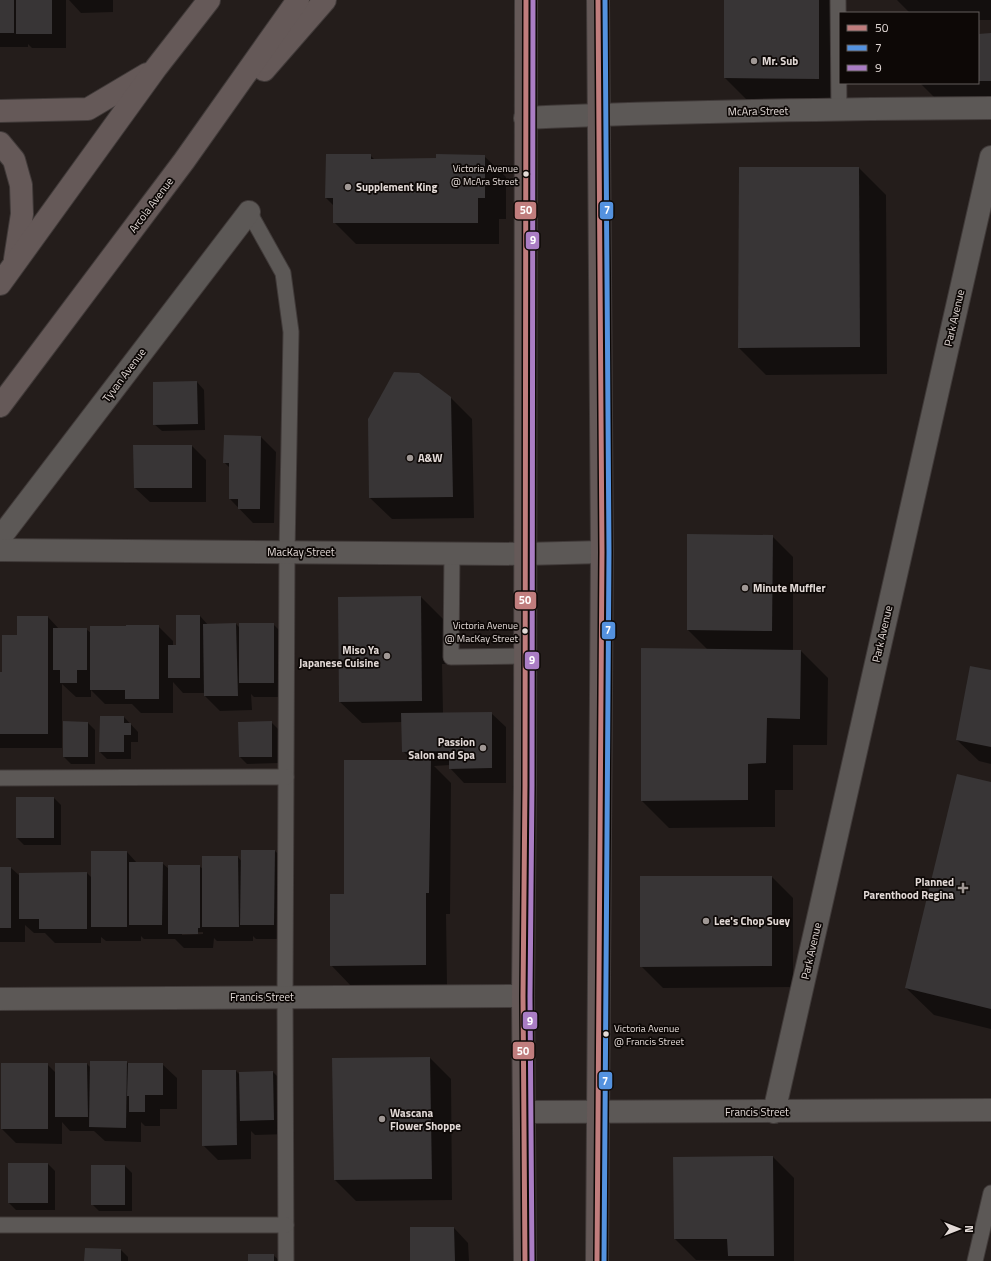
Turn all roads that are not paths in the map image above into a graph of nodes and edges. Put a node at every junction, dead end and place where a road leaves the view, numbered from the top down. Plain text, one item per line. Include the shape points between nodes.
1 (209, 0) edge
2 (298, 0) edge
3 (324, 0) edge
4 (512, 0) edge
5 (526, 0) edge
6 (598, 0) edge
7 (838, 0) edge
8 (525, 67) junction
9 (156, 68) junction
10 (991, 108) edge
11 (839, 109) junction
12 (0, 111) edge
13 (599, 114) junction
14 (525, 118) junction
15 (0, 143) edge
16 (991, 157) edge
17 (184, 161) junction
18 (249, 212) joint
19 (15, 264) junction
20 (0, 284) edge
21 (0, 406) edge
22 (0, 538) edge
23 (0, 550) edge
24 (287, 552) junction
25 (602, 552) junction
26 (452, 553) junction
27 (525, 554) junction
28 (525, 656) junction
29 (286, 777) junction
30 (0, 778) edge
31 (523, 996) junction
32 (285, 997) junction
33 (0, 999) edge
34 (991, 1110) edge
35 (524, 1112) junction
36 (598, 1112) junction
37 (774, 1112) junction
38 (991, 1192) edge
39 (0, 1225) edge
40 (286, 1225) junction
41 (286, 1261) edge
42 (525, 1261) edge
43 (597, 1261) edge
44 (975, 1261) edge

1 - 9 main road
2 - 17 main road, Arcola Avenue
3 - 17 main road
4 - 8 main road
5 - 8 main road
6 - 13 main road
7 - 11 lane
8 - 14 main road
9 - 12 main road via 88,109
9 - 19 main road
10 - 11 street, McAra Street
11 - 13 street, McAra Street
13 - 14 street, McAra Street
13 - 25 main road
14 - 27 main road
15 - 19 main road via 14,160 21,185 22,214
16 - 37 street, Park Avenue
17 - 21 main road, Arcola Avenue
18 - 22 street, Tyvan Avenue
18 - 24 lane via 282,273 291,332
19 - 20 main road
23 - 24 street, MacKay Street
24 - 26 street, MacKay Street
24 - 29 lane
25 - 27 street, MacKay Street
25 - 36 main road
26 - 27 street, MacKay Street
26 - 28 lane via 451,657
27 - 28 main road
28 - 31 main road
29 - 30 lane
29 - 32 lane
31 - 32 street, Francis Street
31 - 35 main road
32 - 33 street, Francis Street
32 - 40 lane
34 - 37 street, Francis Street
35 - 36 street, Francis Street
35 - 42 main road
36 - 37 street, Francis Street
36 - 43 main road
38 - 44 lane
39 - 40 lane
40 - 41 lane

